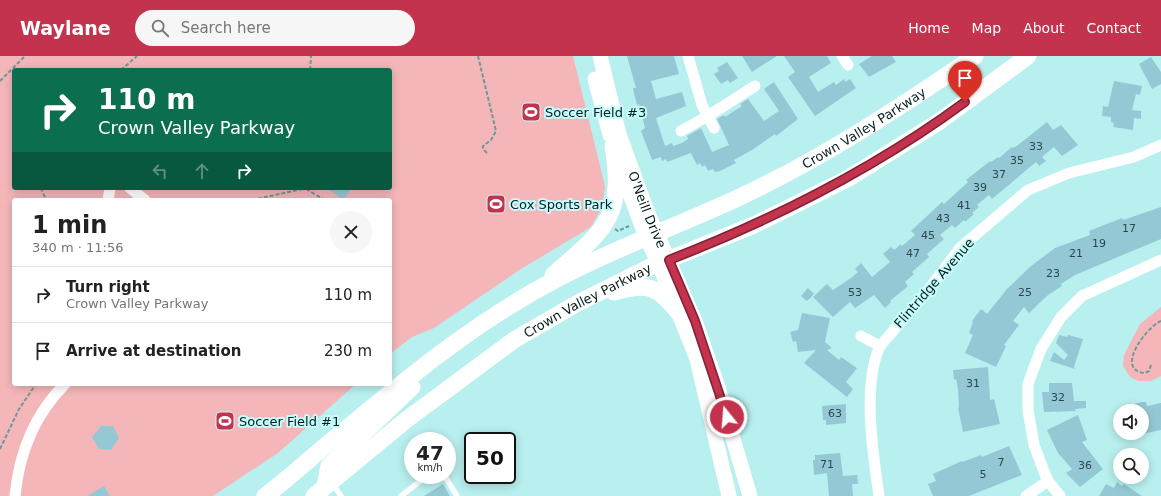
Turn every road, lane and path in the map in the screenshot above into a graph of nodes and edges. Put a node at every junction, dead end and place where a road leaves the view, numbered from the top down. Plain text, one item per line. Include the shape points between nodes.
1 (25, 56) edge
2 (137, 56) edge
3 (310, 56) edge
4 (478, 56) edge
5 (590, 56) edge
6 (600, 56) edge
7 (688, 56) edge
8 (975, 56) edge
9 (1028, 56) edge
10 (13, 68) edge
11 (123, 68) edge
12 (310, 68) edge
13 (12, 69) edge
14 (0, 81) edge
15 (755, 86) dead end
16 (708, 116) junction
17 (714, 128) dead end
18 (681, 131) dead end
19 (1161, 145) edge
20 (613, 146) junction
21 (488, 154) dead end
22 (132, 190) edge
23 (297, 190) edge
24 (309, 190) edge
25 (142, 198) edge
26 (261, 198) edge
27 (322, 198) edge
28 (632, 226) dead end
29 (613, 227) dead end
30 (651, 234) junction
31 (1161, 260) edge
32 (664, 262) junction
33 (534, 291) junction
34 (576, 304) junction
35 (678, 312) junction
36 (1161, 321) edge
37 (861, 336) dead end
38 (880, 346) junction
39 (1151, 365) dead end
40 (421, 367) junction
41 (35, 386) edge
42 (63, 386) edge
43 (0, 450) edge
44 (1048, 481) junction
45 (416, 484) edge
46 (450, 484) edge
47 (325, 489) edge
48 (16, 496) edge
49 (265, 496) edge
50 (341, 496) edge
51 (400, 496) edge
52 (458, 496) edge
53 (729, 496) edge
54 (750, 496) edge
55 (880, 496) edge
56 (1026, 496) edge
57 (1060, 496) edge

1 - 10 path
2 - 11 path
3 - 12 path
4 - 21 path via 496,131 491,140 483,146
5 - 20 main road, O'Neill Drive via 600,105
6 - 30 main road, O'Neill Drive via 619,134
7 - 16 street via 702,105
8 - 30 main road, Crown Valley Parkway via 898,108 796,168 739,197
9 - 32 main road, Crown Valley Parkway via 940,121 850,178 754,225
13 - 14 path
15 - 16 street
16 - 17 street
16 - 18 street
19 - 38 street, Flintridge Avenue via 1134,157 1069,173 1028,190 960,248 926,293
20 - 30 main road, O'Neill Drive
20 - 33 main road via 617,191 604,226 586,247
22 - 25 street
23 - 26 path
24 - 27 path
28 - 29 path via 618,231
30 - 32 main road, O'Neill Drive
30 - 33 main road, Crown Valley Parkway
31 - 44 street via 1082,296 1061,317 1041,349 1028,384 1028,410 1034,445
32 - 34 main road, Crown Valley Parkway
32 - 35 main road, O'Neill Drive
32 - 54 main road, O'Neill Drive via 695,321 718,387
33 - 40 main road, Crown Valley Parkway via 482,322
34 - 35 main road via 628,288 650,288 660,292
34 - 47 main road, Crown Valley Parkway via 514,340 406,420
35 - 53 main road, O'Neill Drive via 697,359
36 - 39 path via 1149,330 1134,351 1132,362 1140,373 1149,371
37 - 38 street
38 - 55 street, Flintridge Avenue via 870,388 874,456
40 - 47 main road via 410,390 329,466
40 - 49 main road, Crown Valley Parkway
41 - 43 path via 19,409
42 - 48 street via 45,407 30,435 20,466
44 - 56 street
44 - 57 street
45 - 51 lane
46 - 52 lane
47 - 50 lane

